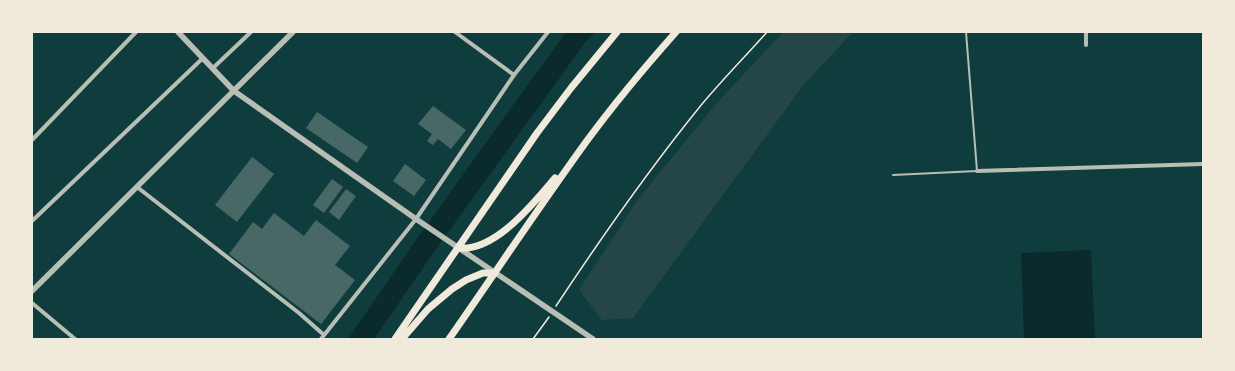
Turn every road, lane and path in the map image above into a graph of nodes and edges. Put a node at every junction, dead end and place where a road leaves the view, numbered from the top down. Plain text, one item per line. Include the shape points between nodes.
1 (136, 32) edge
2 (178, 32) edge
3 (251, 32) edge
4 (293, 32) edge
5 (454, 32) edge
6 (548, 32) edge
7 (617, 32) edge
8 (676, 32) edge
9 (767, 32) edge
10 (966, 32) edge
11 (1086, 32) edge
12 (1086, 45) dead end
13 (203, 58) junction
14 (213, 68) junction
15 (514, 75) junction
16 (234, 91) junction
17 (32, 140) edge
18 (586, 142) junction
19 (1203, 164) edge
20 (977, 171) junction
21 (893, 175) dead end
22 (136, 187) junction
23 (416, 219) junction
24 (32, 221) edge
25 (458, 248) junction
26 (494, 273) junction
27 (32, 291) edge
28 (32, 303) edge
29 (552, 312) junction
30 (324, 335) junction
31 (75, 339) edge
32 (321, 339) edge
33 (395, 339) edge
34 (402, 339) edge
35 (449, 339) edge
36 (533, 339) edge
37 (593, 339) edge

1 - 17 street
2 - 13 street
3 - 14 street
4 - 16 street
5 - 15 street
6 - 15 street
7 - 25 highway via 537,133
8 - 18 highway
9 - 29 path via 699,108 637,189
10 - 20 lane
11 - 12 street
13 - 14 street
13 - 24 street
14 - 16 street
15 - 23 street
16 - 22 street
16 - 23 street
18 - 25 highway via 517,221 488,241 467,249
18 - 26 highway
19 - 20 street
20 - 21 lane
22 - 27 street
22 - 30 street
23 - 25 street
23 - 30 street
25 - 26 street
25 - 33 highway
26 - 29 street
26 - 34 highway via 483,273 452,289 428,309
26 - 35 highway
28 - 31 street
29 - 36 path
29 - 37 street
30 - 32 street

